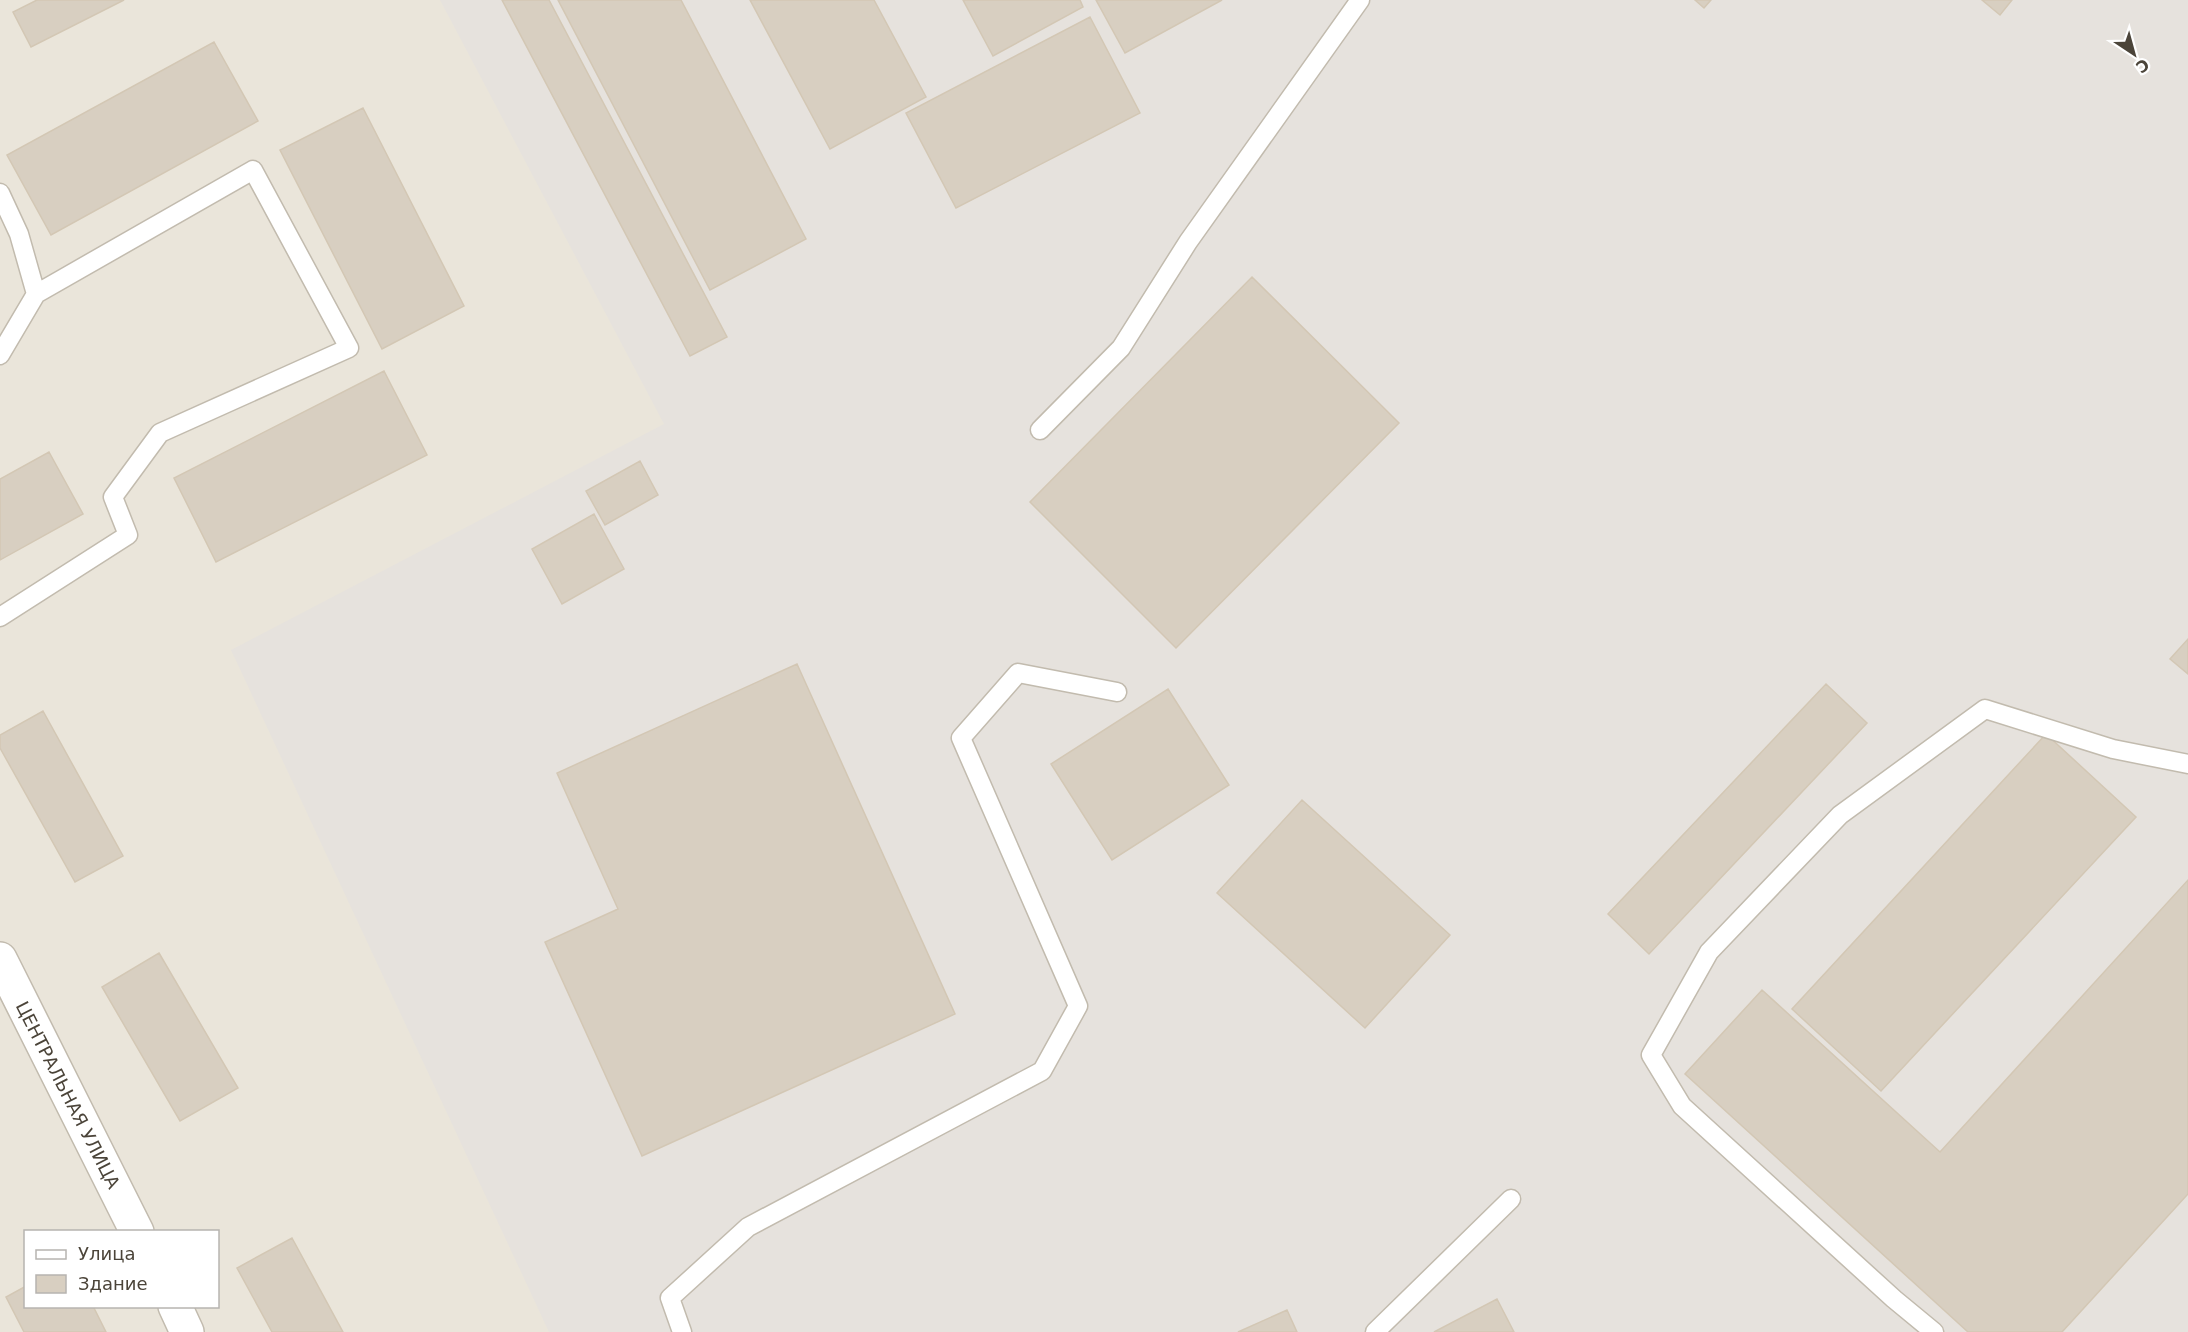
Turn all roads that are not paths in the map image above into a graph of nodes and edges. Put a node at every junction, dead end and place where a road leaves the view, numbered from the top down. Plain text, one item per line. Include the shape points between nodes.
1 (1360, 0) edge
2 (0, 193) edge
3 (36, 294) junction
4 (0, 355) edge
5 (1040, 430) dead end
6 (0, 617) edge
7 (1117, 692) dead end
8 (2188, 764) edge
9 (0, 958) edge
10 (1511, 1199) dead end
11 (136, 1230) edge
12 (176, 1308) edge
13 (187, 1332) edge
14 (682, 1332) edge
15 (1375, 1332) edge
16 (1934, 1332) edge

1 - 5 lane via 1188,242 1121,348
2 - 3 lane via 19,234
3 - 4 lane
3 - 6 lane via 253,170 349,348 160,433 113,497 128,535
7 - 14 lane via 1018,673 961,738 1078,1006 1042,1071 748,1227 670,1298
8 - 16 lane via 2112,749 1985,709 1840,815 1709,952 1651,1055 1682,1106
9 - 11 street, ЦЕНТРАЛЬНАЯ УЛИЦА
10 - 15 lane
12 - 13 street

